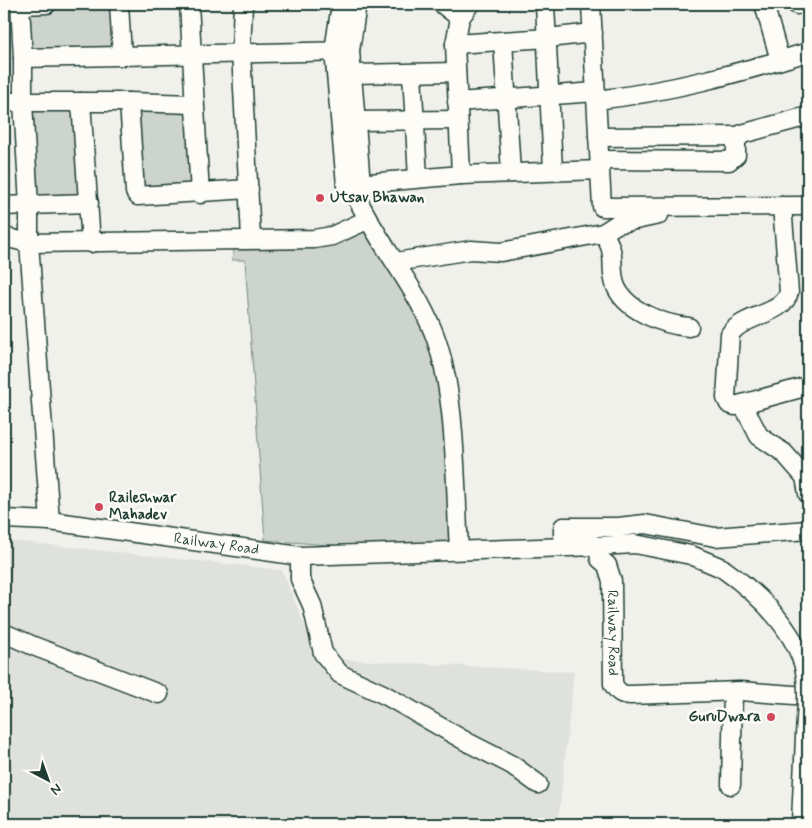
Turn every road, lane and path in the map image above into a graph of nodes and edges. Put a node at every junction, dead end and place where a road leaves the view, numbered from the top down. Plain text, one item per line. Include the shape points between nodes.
1 (20, 4) edge
2 (47, 4) edge
3 (119, 4) edge
4 (189, 4) edge
5 (242, 4) edge
6 (341, 4) edge
7 (357, 4) edge
8 (442, 4) edge
9 (545, 4) edge
10 (591, 4) edge
11 (764, 4) edge
12 (465, 11) edge
13 (593, 33) junction
14 (548, 38) junction
15 (503, 41) junction
16 (455, 44) junction
17 (342, 51) junction
18 (241, 52) junction
19 (808, 52) edge
20 (191, 53) junction
21 (122, 55) junction
22 (23, 58) junction
23 (780, 60) junction
24 (456, 72) junction
25 (352, 74) junction
26 (412, 74) junction
27 (550, 95) junction
28 (596, 96) junction
29 (506, 98) junction
30 (4, 102) edge
31 (23, 102) junction
32 (81, 102) junction
33 (129, 102) junction
34 (457, 102) junction
35 (194, 104) junction
36 (808, 116) edge
37 (415, 120) junction
38 (457, 120) junction
39 (355, 121) junction
40 (738, 136) junction
41 (598, 137) junction
42 (600, 165) junction
43 (553, 171) junction
44 (511, 173) junction
45 (461, 175) junction
46 (418, 178) junction
47 (249, 189) junction
48 (353, 189) junction
49 (200, 194) junction
50 (89, 203) junction
51 (29, 205) junction
52 (4, 206) edge
53 (758, 206) junction
54 (782, 206) junction
55 (808, 206) edge
56 (367, 220) junction
57 (603, 233) junction
58 (4, 238) edge
59 (251, 238) junction
60 (29, 243) junction
61 (91, 243) junction
62 (396, 262) junction
63 (689, 327) dead end
64 (808, 386) edge
65 (743, 405) junction
66 (808, 494) edge
67 (4, 519) edge
68 (50, 522) junction
69 (808, 530) edge
70 (604, 545) junction
71 (459, 550) junction
72 (300, 556) junction
73 (4, 633) edge
74 (733, 692) junction
75 (159, 694) dead end
76 (808, 696) edge
77 (538, 784) dead end
78 (731, 785) dead end
79 (801, 824) edge

1 - 2 street
1 - 22 street
3 - 21 street
4 - 20 street
5 - 18 street
6 - 17 street
7 - 17 street
8 - 12 street
9 - 14 street
10 - 13 street
11 - 23 street
12 - 16 street
13 - 14 street
13 - 28 street
14 - 15 street
14 - 27 street
15 - 16 street
15 - 29 street
16 - 24 street
17 - 18 street
17 - 25 street
17 - 48 street
18 - 20 street
18 - 47 street
19 - 23 street
20 - 21 street
20 - 35 street
21 - 22 street
22 - 31 street
23 - 28 street via 640,95
24 - 26 street
24 - 34 street
25 - 26 street
25 - 39 street
26 - 37 street
27 - 28 street
27 - 29 street
27 - 43 street
28 - 41 street
29 - 34 street
29 - 44 street
30 - 31 street
31 - 32 street
31 - 51 street
32 - 33 street
32 - 50 street
33 - 35 street
33 - 49 street via 135,192 138,196
34 - 38 street
35 - 49 street
36 - 40 street
37 - 38 street
37 - 39 street
37 - 46 street
38 - 45 street
39 - 48 street
40 - 41 street
40 - 42 street via 736,155 729,160
41 - 42 street
42 - 43 street
42 - 53 street via 602,207
43 - 44 street
44 - 45 street
45 - 46 street
46 - 48 street
47 - 49 street
47 - 59 street
48 - 56 street
50 - 51 street
50 - 61 street
51 - 52 street
51 - 60 street
53 - 54 street
53 - 57 street via 634,219
54 - 55 street
54 - 65 street via 787,300 779,307 735,326 730,334 726,398 729,404
56 - 59 street via 332,236 314,239
56 - 62 street
57 - 62 street via 501,252 471,250
57 - 63 street via 612,245 615,285 627,302 672,325
58 - 60 street
59 - 61 street
60 - 61 street
60 - 68 street
62 - 71 street via 434,332 442,362 450,418
64 - 65 street
65 - 66 street via 759,436 784,453 805,477
67 - 68 street, Railway Road
68 - 72 street, Railway Road
69 - 70 street via 715,537 645,524 563,527 563,535
70 - 71 street, Railway Road
70 - 74 street, Railway Road via 600,559 607,565 612,581 613,684 617,691 623,695
70 - 79 street, bridge via 635,544 691,555 722,568 749,587 782,625 802,662 806,679
71 - 72 street, Railway Road
72 - 77 street via 300,579 312,605 324,653 340,674 512,765
73 - 75 street
74 - 76 street, Railway Road
74 - 78 street

